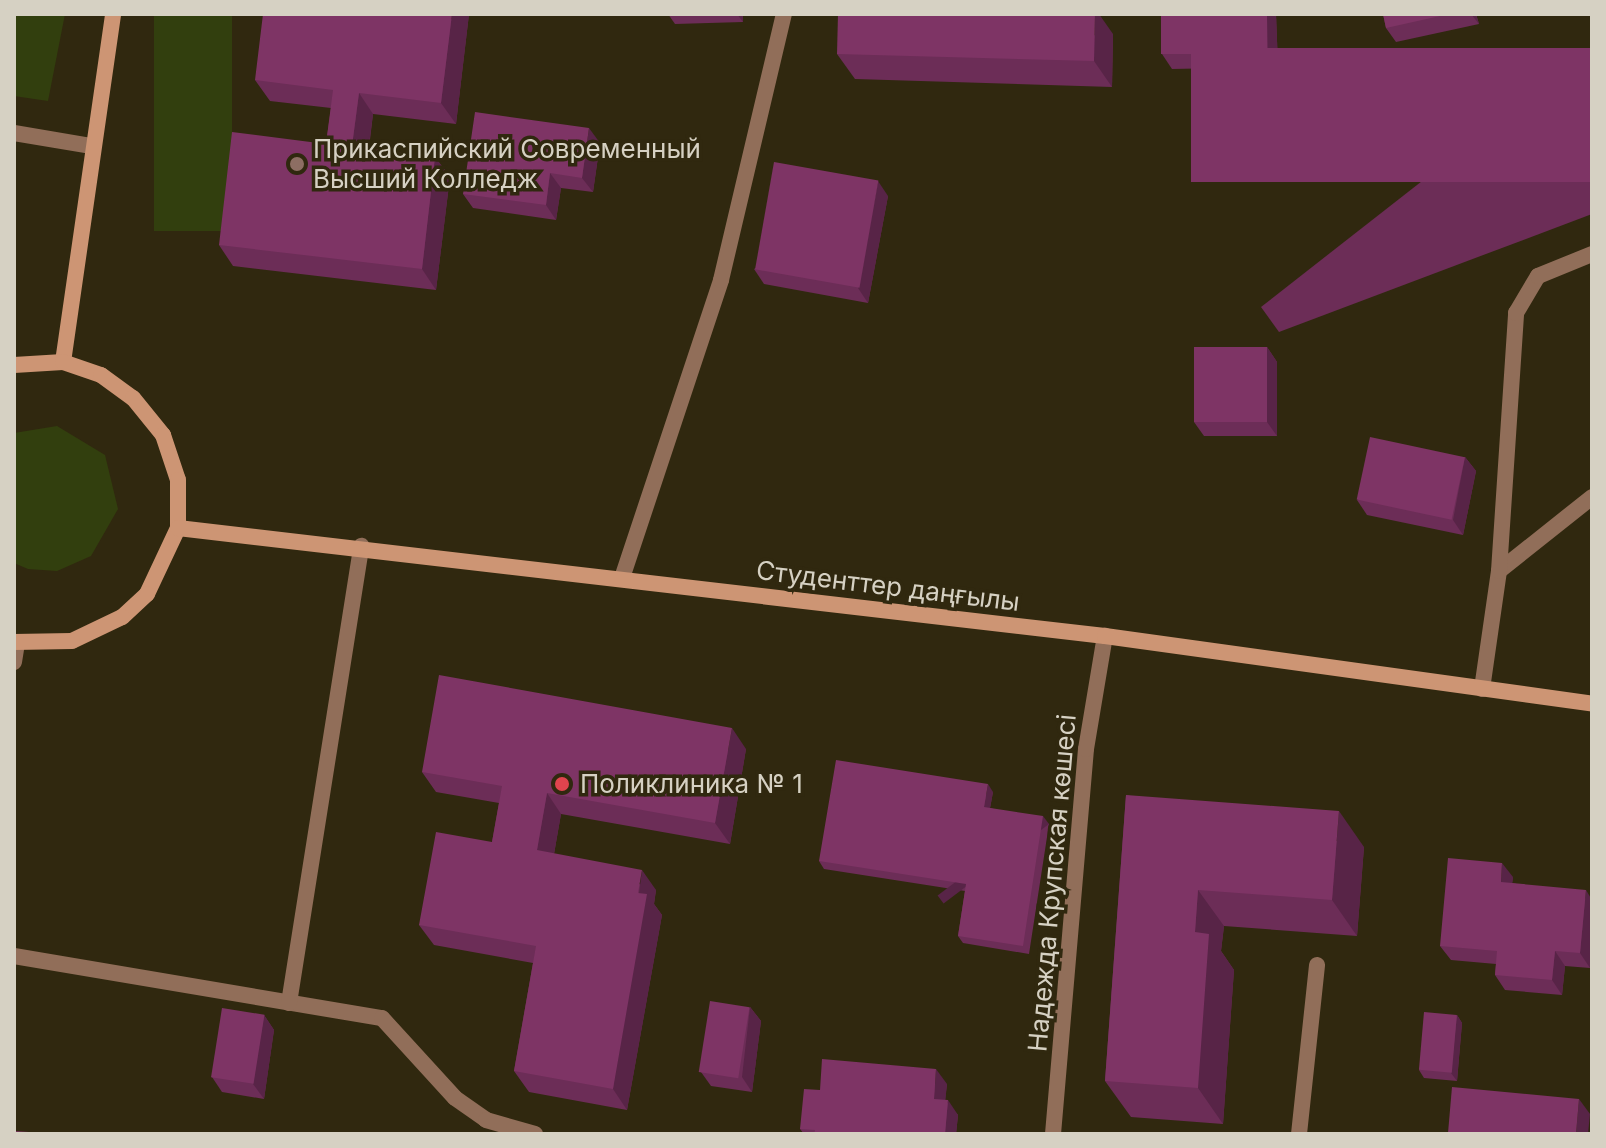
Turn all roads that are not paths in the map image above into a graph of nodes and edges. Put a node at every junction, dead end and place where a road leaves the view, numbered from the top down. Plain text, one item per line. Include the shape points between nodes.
1 (113, 14) edge
2 (784, 14) edge
3 (14, 133) edge
4 (92, 146) junction
5 (1592, 254) edge
6 (63, 362) junction
7 (14, 365) edge
8 (1592, 497) edge
9 (178, 528) junction
10 (361, 546) junction
11 (1499, 571) junction
12 (622, 578) junction
13 (1105, 636) junction
14 (16, 643) edge
15 (14, 662) edge
16 (1482, 689) junction
17 (1592, 704) edge
18 (14, 956) edge
19 (1317, 965) dead end
20 (289, 1003) junction
21 (535, 1134) edge
22 (1053, 1134) edge
23 (1299, 1134) edge

1 - 4 street
2 - 12 street via 721,280
3 - 4 street
4 - 6 street
5 - 11 street via 1538,276 1516,313
6 - 7 street
6 - 9 street via 101,375 133,398 163,435 178,480
8 - 11 street
9 - 10 street, Студенттер даңғылы
9 - 14 street via 160,574 122,617 72,641
10 - 12 street, Студенттер даңғылы
10 - 20 street
11 - 16 street
12 - 13 street, Студенттер даңғылы
13 - 16 street, Студенттер даңғылы
13 - 22 street, Надежда Крупская көшесі via 1086,749
14 - 15 street
16 - 17 street, Студенттер даңғылы
18 - 20 street
19 - 23 street
20 - 21 street via 382,1018 455,1098 486,1120

